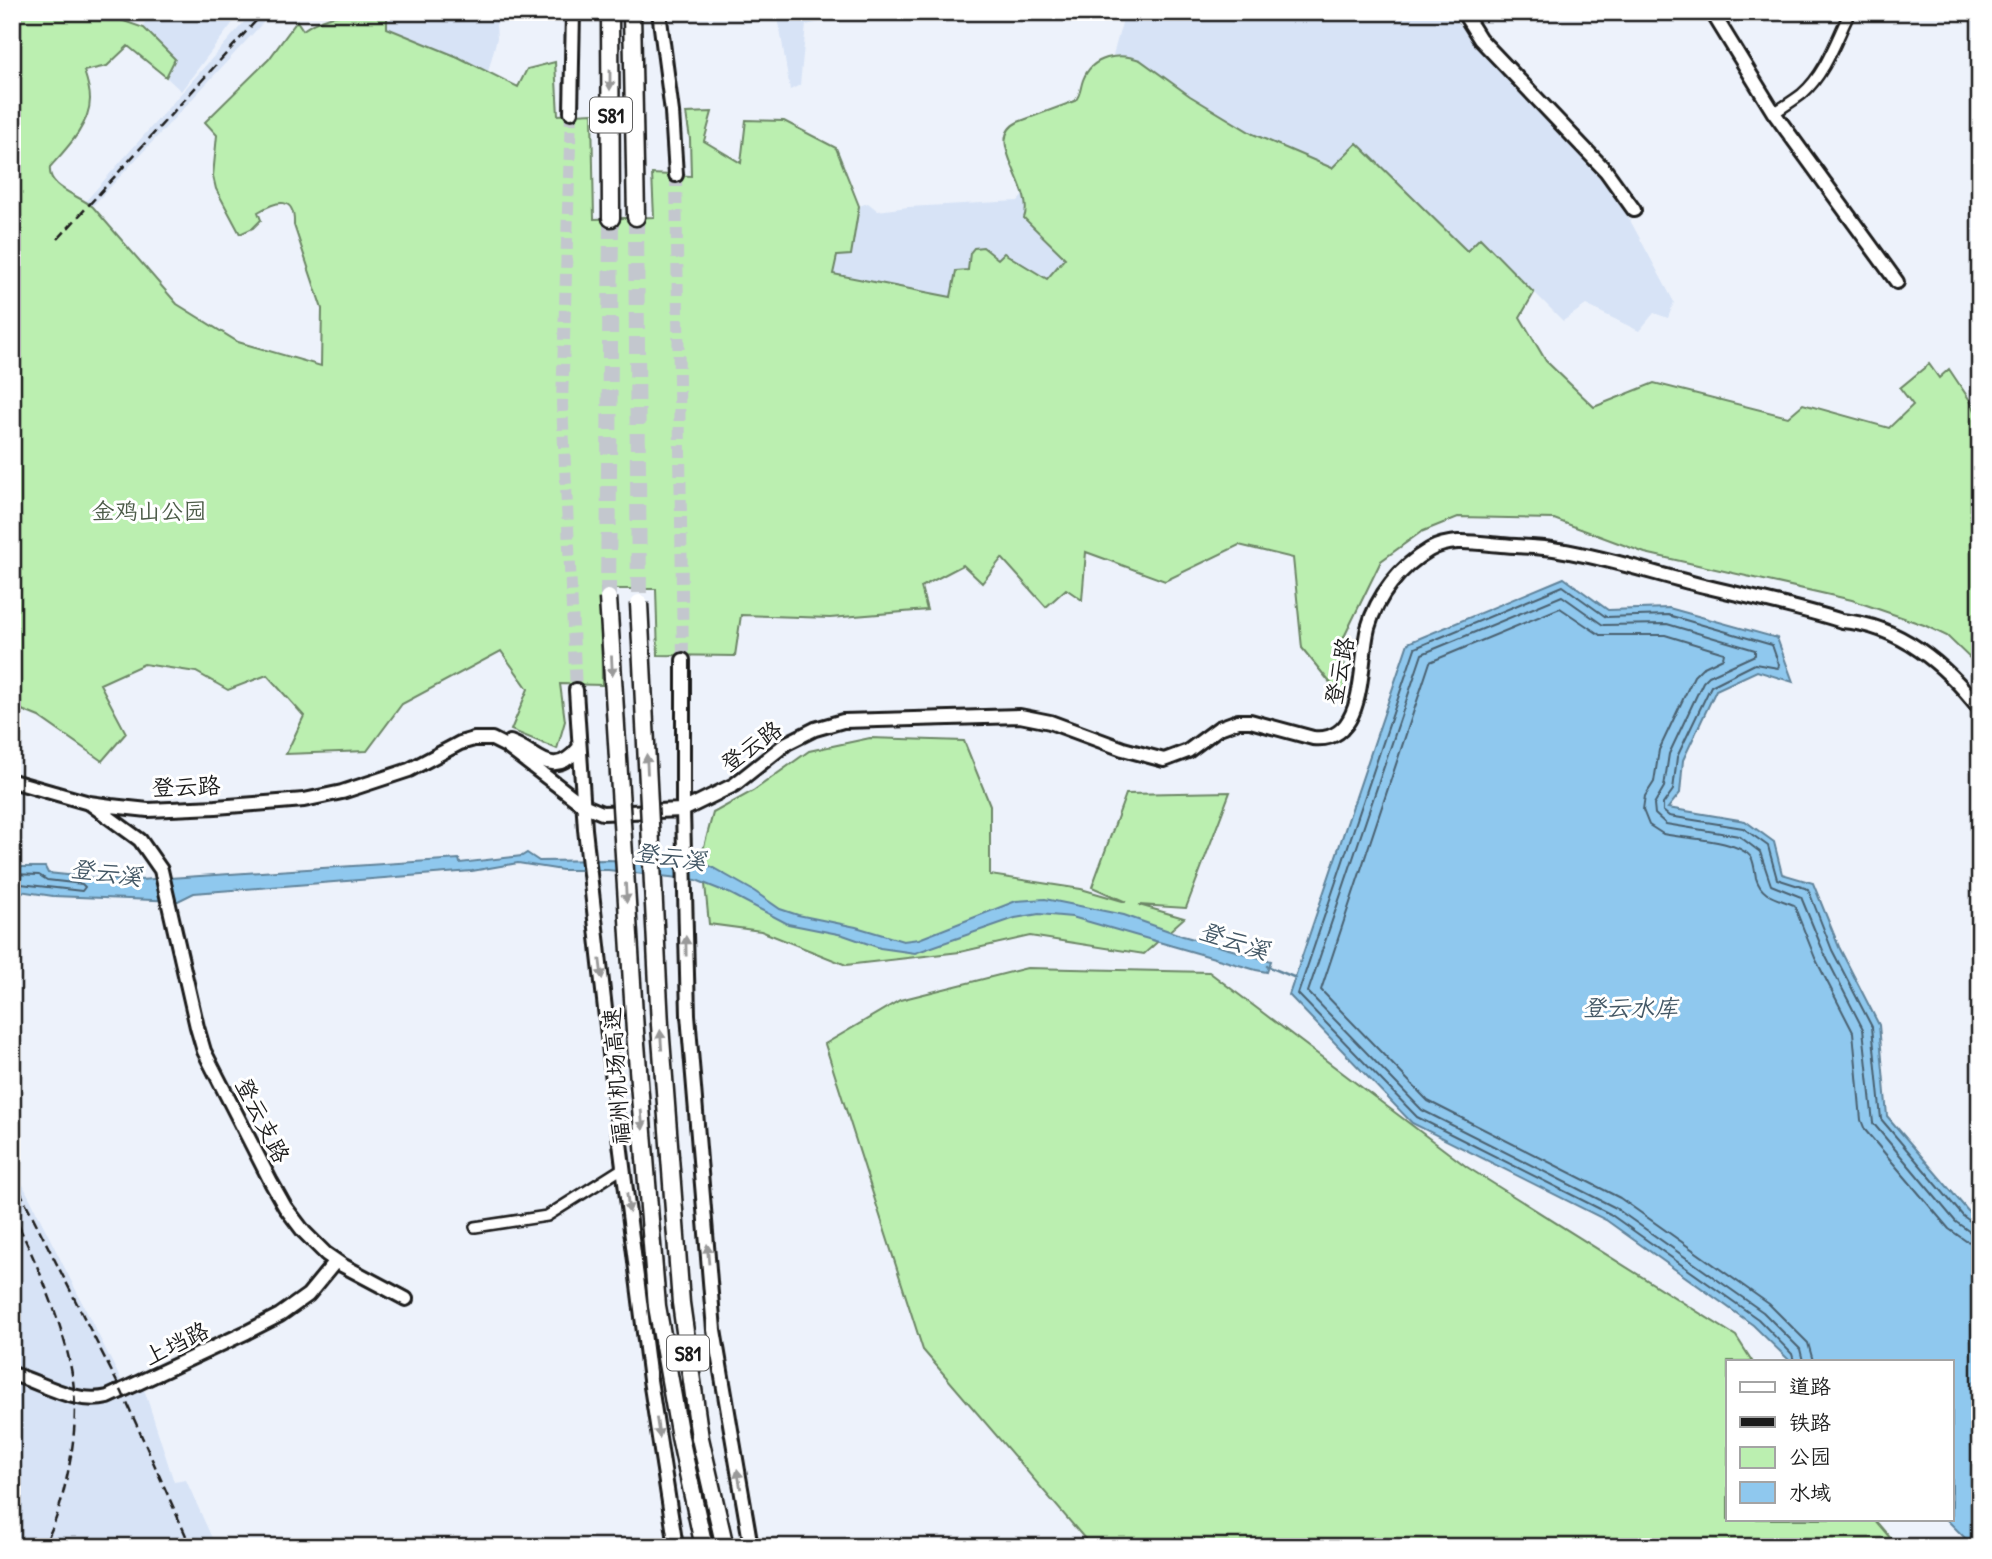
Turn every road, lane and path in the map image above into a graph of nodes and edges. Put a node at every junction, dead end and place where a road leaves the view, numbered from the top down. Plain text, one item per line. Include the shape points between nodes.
1 (573, 12) edge
2 (610, 12) edge
3 (632, 12) edge
4 (659, 12) edge
5 (1463, 12) edge
6 (1712, 12) edge
7 (1850, 12) edge
8 (571, 112) tunnel mouth
9 (1774, 113) junction
10 (676, 175) tunnel mouth
11 (1634, 210) dead end
12 (636, 217) tunnel mouth
13 (611, 218) tunnel mouth
14 (1896, 282) dead end
15 (608, 598) tunnel mouth
16 (639, 603) tunnel mouth
17 (683, 660) tunnel mouth
18 (576, 690) tunnel mouth
19 (1980, 709) edge
20 (492, 738) junction
21 (507, 741) junction
22 (579, 748) junction
23 (12, 781) edge
24 (89, 803) junction
25 (583, 805) junction
26 (683, 810) junction
27 (623, 1168) junction
28 (475, 1227) dead end
29 (336, 1261) junction
30 (406, 1299) dead end
31 (12, 1374) edge
32 (676, 1547) edge
33 (704, 1547) edge
34 (725, 1547) edge
35 (751, 1547) edge

1 - 8 street
2 -> 13 highway, S81
3 - 12 highway, S81
4 - 10 street
5 - 11 street via 1480,39 1606,172
6 - 9 street
7 - 9 street via 1820,73 1802,94
9 - 14 street
15 -> 33 highway, 福州机场高速 / S81, bridge via 657,1306
34 -> 16 highway, 福州机场高速 / S81, bridge via 700,1438 683,1317 660,1025
17 - 26 street
18 - 22 street
19 - 26 street, 登云路 via 1942,666 1864,622 1842,621 1563,550 1453,542 1416,559 1383,596 1368,630 1354,713 1344,728 1329,736 1313,738 1238,721 1164,760 1020,716 843,720 787,743 734,785
20 - 21 street
20 - 24 street, 登云路 via 467,741 410,770 316,798 160,810
20 - 25 street, 登云路
21 - 22 street via 555,764
21 - 25 street via 564,784
22 - 25 street
23 - 24 street, 登云路
24 - 29 street, 登云支路 via 140,840 154,857 164,878 208,1060 285,1207 314,1243
25 - 26 street, 登云路 via 602,813
25 -> 27 street
35 -> 26 street via 714,1330 688,1014
27 - 28 street via 547,1216
27 -> 32 street
29 - 30 street, 登云支路
29 - 31 street, 上垱路 via 308,1295 280,1315 108,1397 75,1397

